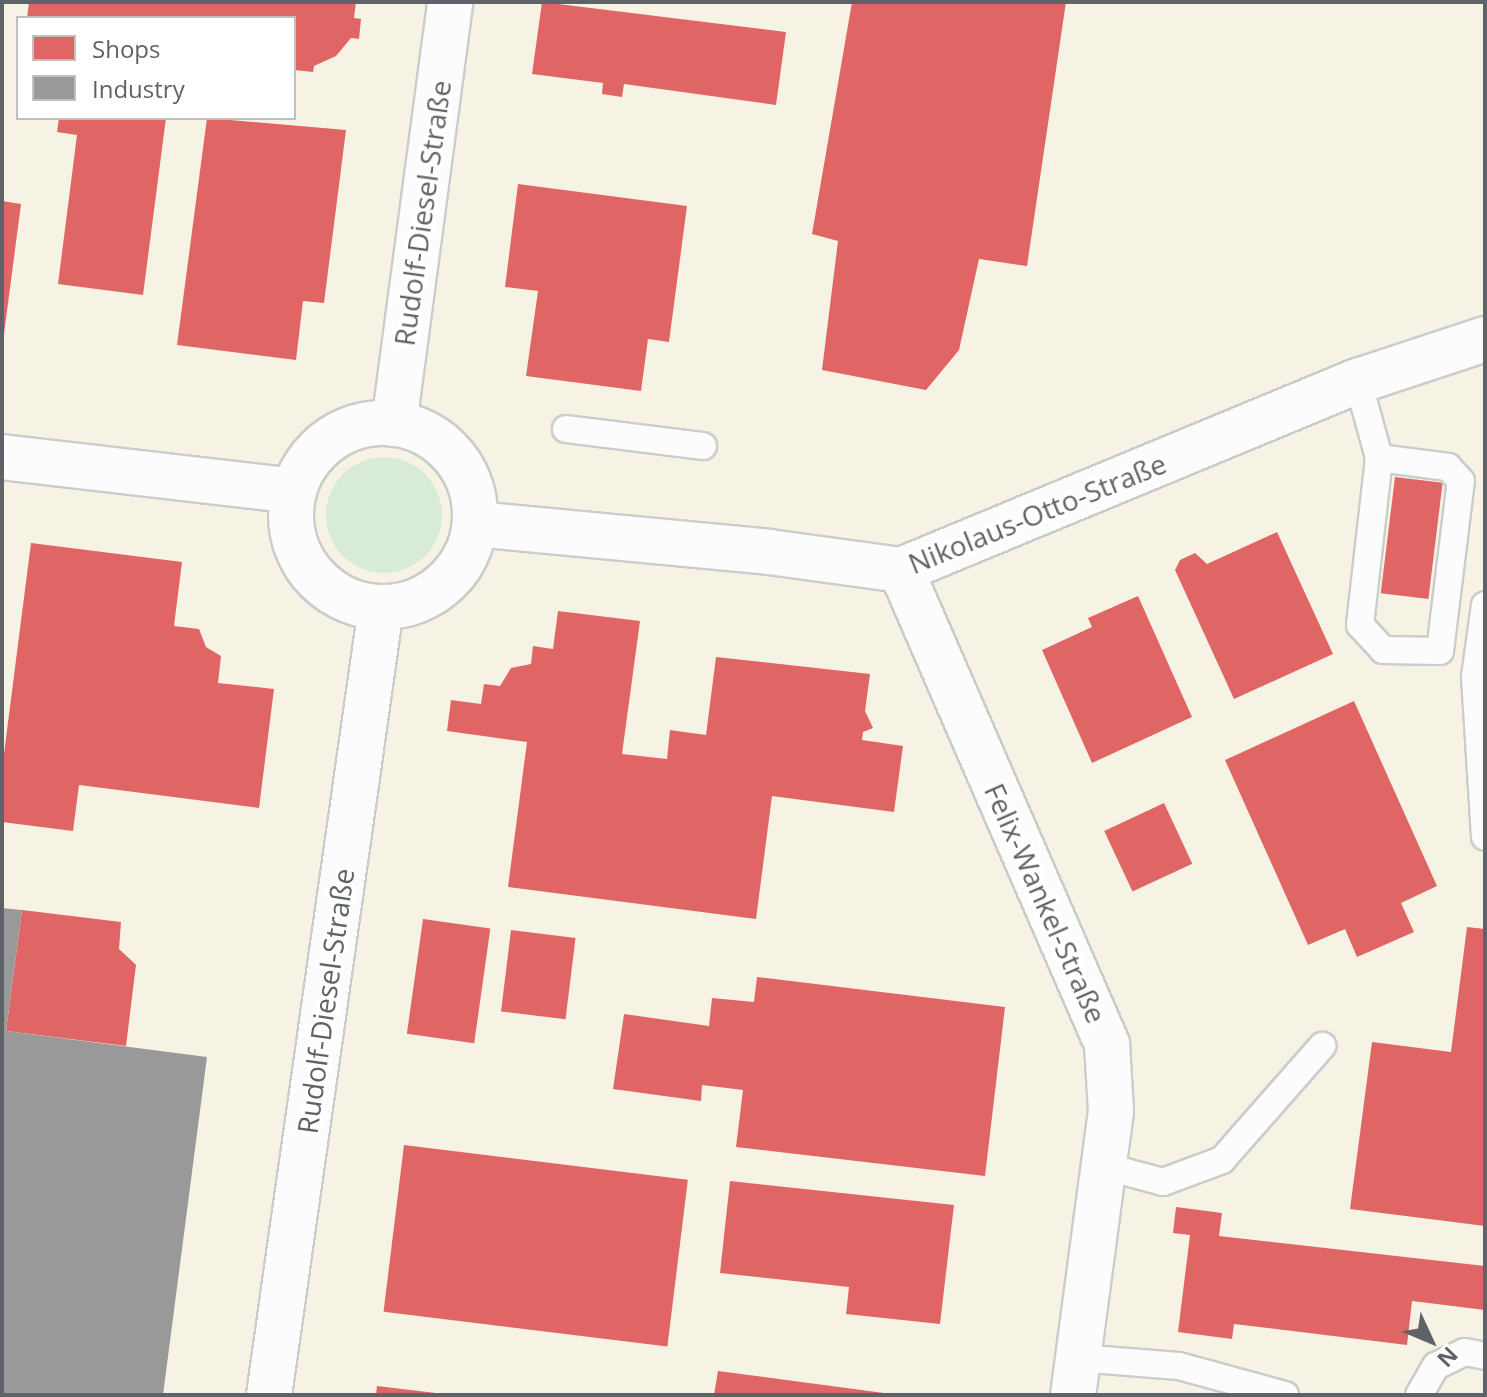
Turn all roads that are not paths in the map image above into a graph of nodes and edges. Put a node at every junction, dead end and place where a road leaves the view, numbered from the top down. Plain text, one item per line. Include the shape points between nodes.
1 (450, 2) edge
2 (1485, 339) edge
3 (1358, 381) junction
4 (394, 424) junction
5 (566, 429) dead end
6 (703, 446) dead end
7 (2, 457) edge
8 (1379, 458) junction
9 (294, 491) junction
10 (475, 524) junction
11 (901, 570) junction
12 (1485, 605) edge
13 (381, 608) junction
14 (1485, 837) edge
15 (1322, 1046) dead end
16 (1104, 1166) junction
17 (1485, 1356) edge
18 (1075, 1376) edge
19 (269, 1395) edge
20 (1285, 1395) edge
21 (1419, 1395) edge

1 - 4 street, Rudolf-Diesel-Straße
2 - 3 street, Nikolaus-Otto-Straße
3 - 8 lane
3 - 11 street, Nikolaus-Otto-Straße
4 - 9 street via 368,424 332,439 304,467
4 - 10 street via 422,432 445,447 468,483
5 - 6 lane
7 - 9 street
8 - 8 lane via 1360,625 1383,650 1440,651 1461,481 1448,467
9 - 13 street via 296,546 309,570 353,603
10 - 11 street, Nikolaus-Otto-Straße
10 - 13 street via 453,575 408,604
11 - 16 street, Felix-Wankel-Straße via 1099,1017 1107,1044 1111,1111
12 - 14 lane via 1475,677
13 - 19 street, Rudolf-Diesel-Straße
15 - 16 lane via 1222,1160 1163,1182
16 - 18 street, Felix-Wankel-Straße
17 - 21 lane via 1465,1352 1436,1366
18 - 20 lane via 1179,1366

